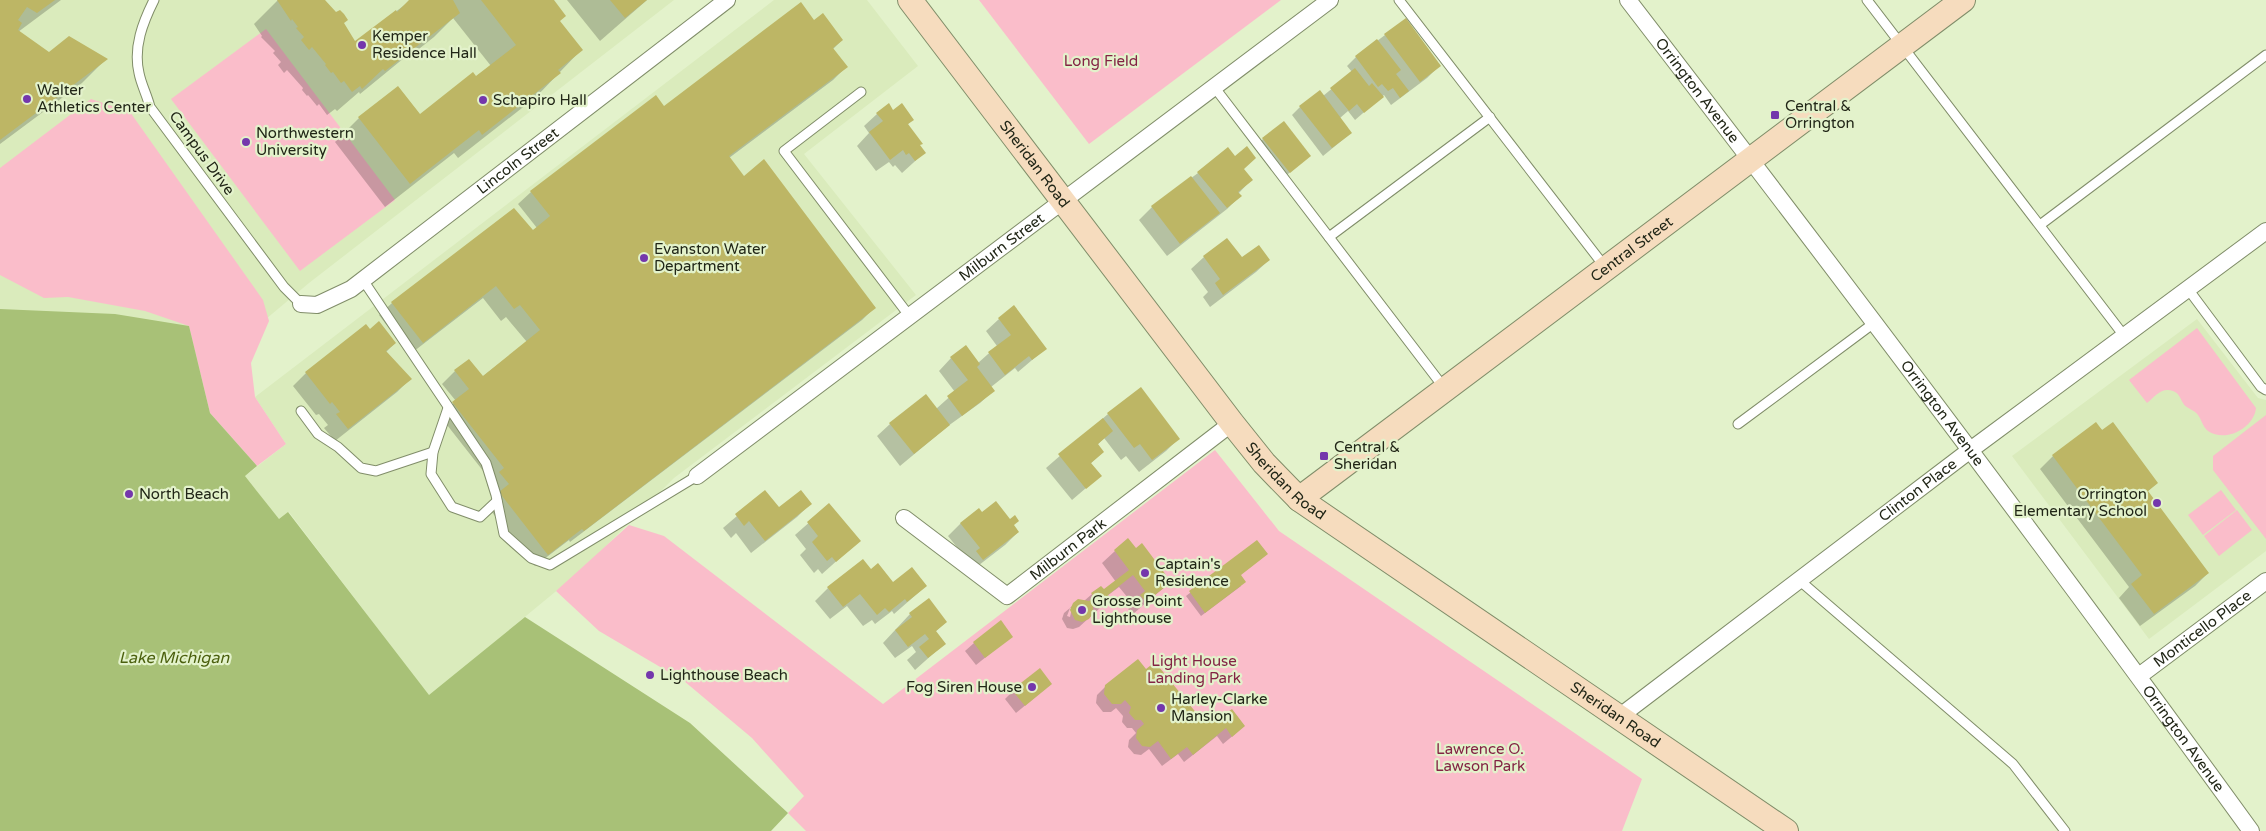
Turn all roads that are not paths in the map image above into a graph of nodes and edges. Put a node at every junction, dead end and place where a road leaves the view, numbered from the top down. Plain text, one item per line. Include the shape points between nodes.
1 (154, 0) edge
2 (726, 0) edge
3 (910, 0) edge
4 (1330, 0) edge
5 (1399, 0) edge
6 (1628, 0) edge
7 (1867, 0) edge
8 (1963, 0) edge
9 (1902, 46) junction
10 (2266, 55) edge
11 (1215, 88) junction
12 (861, 92) dead end
13 (1490, 117) junction
14 (1751, 160) junction
15 (1064, 202) junction
16 (2040, 226) junction
17 (2266, 230) edge
18 (1329, 237) junction
19 (1606, 268) junction
20 (363, 280) junction
21 (2188, 289) junction
22 (301, 304) joint
23 (910, 318) junction
24 (1874, 323) junction
25 (2125, 337) junction
26 (1446, 389) junction
27 (2266, 390) edge
28 (448, 408) junction
29 (301, 411) dead end
30 (1232, 423) junction
31 (1738, 424) dead end
32 (1969, 450) junction
33 (433, 452) junction
34 (697, 476) joint
35 (1299, 499) junction
36 (497, 501) junction
37 (904, 518) dead end
38 (1799, 580) junction
39 (2266, 581) edge
40 (2139, 676) junction
41 (1619, 717) junction
42 (1786, 831) edge
43 (2064, 831) edge
44 (2251, 831) edge

1 - 22 lane, Campus Drive via 142,25 138,49 139,72 150,106 284,287
2 - 20 street, Lincoln Street
3 - 15 main road, Sheridan Road
4 - 11 street, Milburn Street
5 - 13 lane
6 - 14 street, Orrington Avenue
7 - 9 lane
8 - 9 main road, Central Street
9 - 14 main road, Central Street
9 - 16 lane
10 - 16 lane
11 - 15 street, Milburn Street
11 - 18 lane
12 - 23 lane via 784,151
13 - 18 lane
13 - 19 lane
14 - 19 main road, Central Street
14 - 24 street, Orrington Avenue
15 - 23 street, Milburn Street
15 - 30 main road, Sheridan Road
16 - 25 lane
17 - 21 street, Clinton Place
18 - 26 lane
19 - 26 main road, Central Street
20 - 22 street, Lincoln Street via 317,305
20 - 28 lane
21 - 25 street, Clinton Place
21 - 27 lane
23 - 34 street, Milburn Street
24 - 31 lane
24 - 32 street, Orrington Avenue
25 - 32 street, Clinton Place
26 - 35 main road, Central Street
28 - 33 lane
28 - 36 lane via 486,463
29 - 33 lane via 318,434 361,468 376,471
30 - 35 main road, Sheridan Road
30 - 37 street, Milburn Park via 1007,596
32 - 38 street, Clinton Place
32 - 40 street, Orrington Avenue
33 - 36 lane via 431,474 452,508 480,517
34 - 36 lane via 550,565 532,558 504,534
35 - 41 main road, Sheridan Road
38 - 41 street, Clinton Place
38 - 43 lane via 2013,764
39 - 40 street, Monticello Place
40 - 44 street, Orrington Avenue
41 - 42 main road, Sheridan Road

